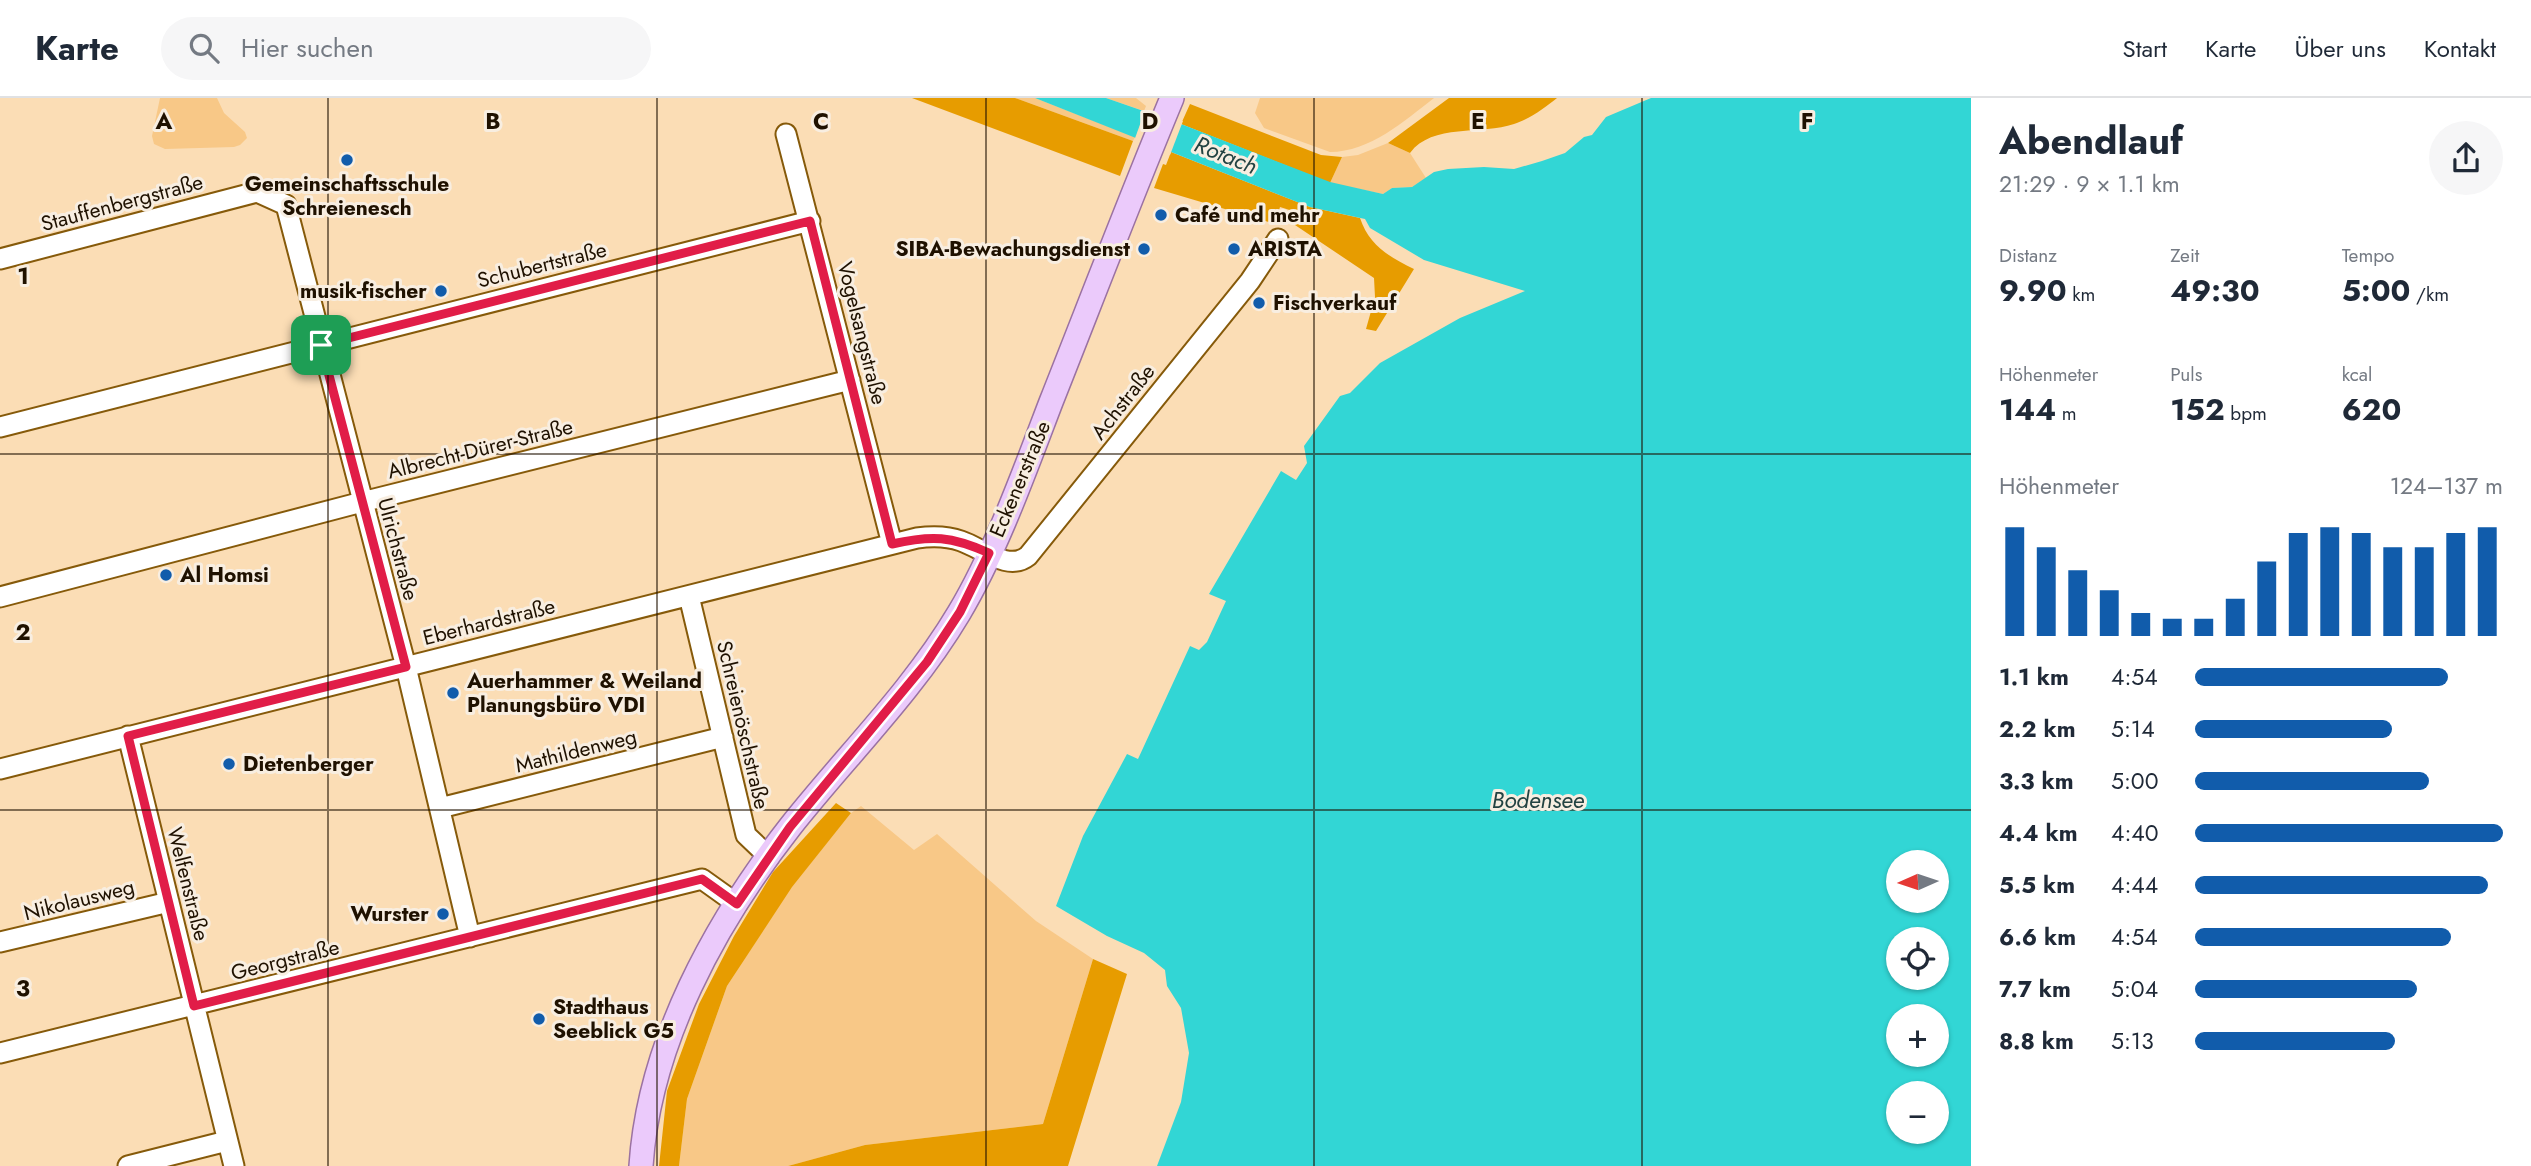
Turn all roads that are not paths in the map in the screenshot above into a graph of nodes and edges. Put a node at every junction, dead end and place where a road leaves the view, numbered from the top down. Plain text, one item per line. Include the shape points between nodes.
1 (1172, 98) edge
2 (786, 134) dead end
3 (257, 192) joint
4 (810, 221) junction
5 (1278, 239) dead end
6 (1, 259) edge
7 (321, 345) junction
8 (850, 380) junction
9 (0, 427) edge
10 (362, 502) junction
11 (892, 544) junction
12 (989, 553) junction
13 (689, 596) junction
14 (0, 597) edge
15 (406, 667) junction
16 (128, 736) junction
17 (723, 737) junction
18 (0, 769) edge
19 (439, 808) junction
20 (769, 857) junction
21 (169, 902) junction
22 (737, 904) junction
23 (470, 937) junction
24 (0, 943) edge
25 (194, 1006) junction
26 (0, 1053) edge
27 (227, 1141) junction
28 (128, 1166) edge
29 (234, 1166) edge
30 (640, 1166) edge

1 - 12 main road, Eckenerstraße
2 - 4 street, Vogelsangstraße
3 - 6 street, Stauffenbergstraße
3 - 7 street, Ulrichstraße via 286,205
4 - 7 street, Schubertstraße
4 - 8 street, Vogelsangstraße
5 - 12 street, Achstraße via 1250,281 1028,556 1011,563
7 - 9 street, Schubertstraße
7 - 10 street, Ulrichstraße
8 - 10 street, Albrecht-Dürer-Straße
8 - 11 street, Vogelsangstraße
10 - 14 street, Albrecht-Dürer-Straße
10 - 15 street, Ulrichstraße
11 - 12 street, Eberhardstraße via 946,537
11 - 13 street, Eberhardstraße
12 - 20 main road, Eckenerstraße via 960,612 927,662
13 - 15 street, Eberhardstraße
13 - 17 street, Schreienöschstraße
15 - 16 street, Eberhardstraße
15 - 19 street, Ulrichstraße
16 - 18 street, Eberhardstraße
16 - 21 street, Welfenstraße
17 - 19 street, Mathildenweg
17 - 20 street, Schreienöschstraße via 746,835
19 - 23 street, Ulrichstraße
20 - 22 main road, Eckenerstraße
21 - 24 street, Nikolausweg
21 - 25 street, Welfenstraße
22 - 23 street, Georgstraße via 702,879
22 - 30 main road, Eckenerstraße via 676,1014 648,1110
23 - 25 street, Georgstraße
25 - 26 street, Georgstraße
25 - 27 street, Welfenstraße
27 - 28 street
27 - 29 street, Welfenstraße

